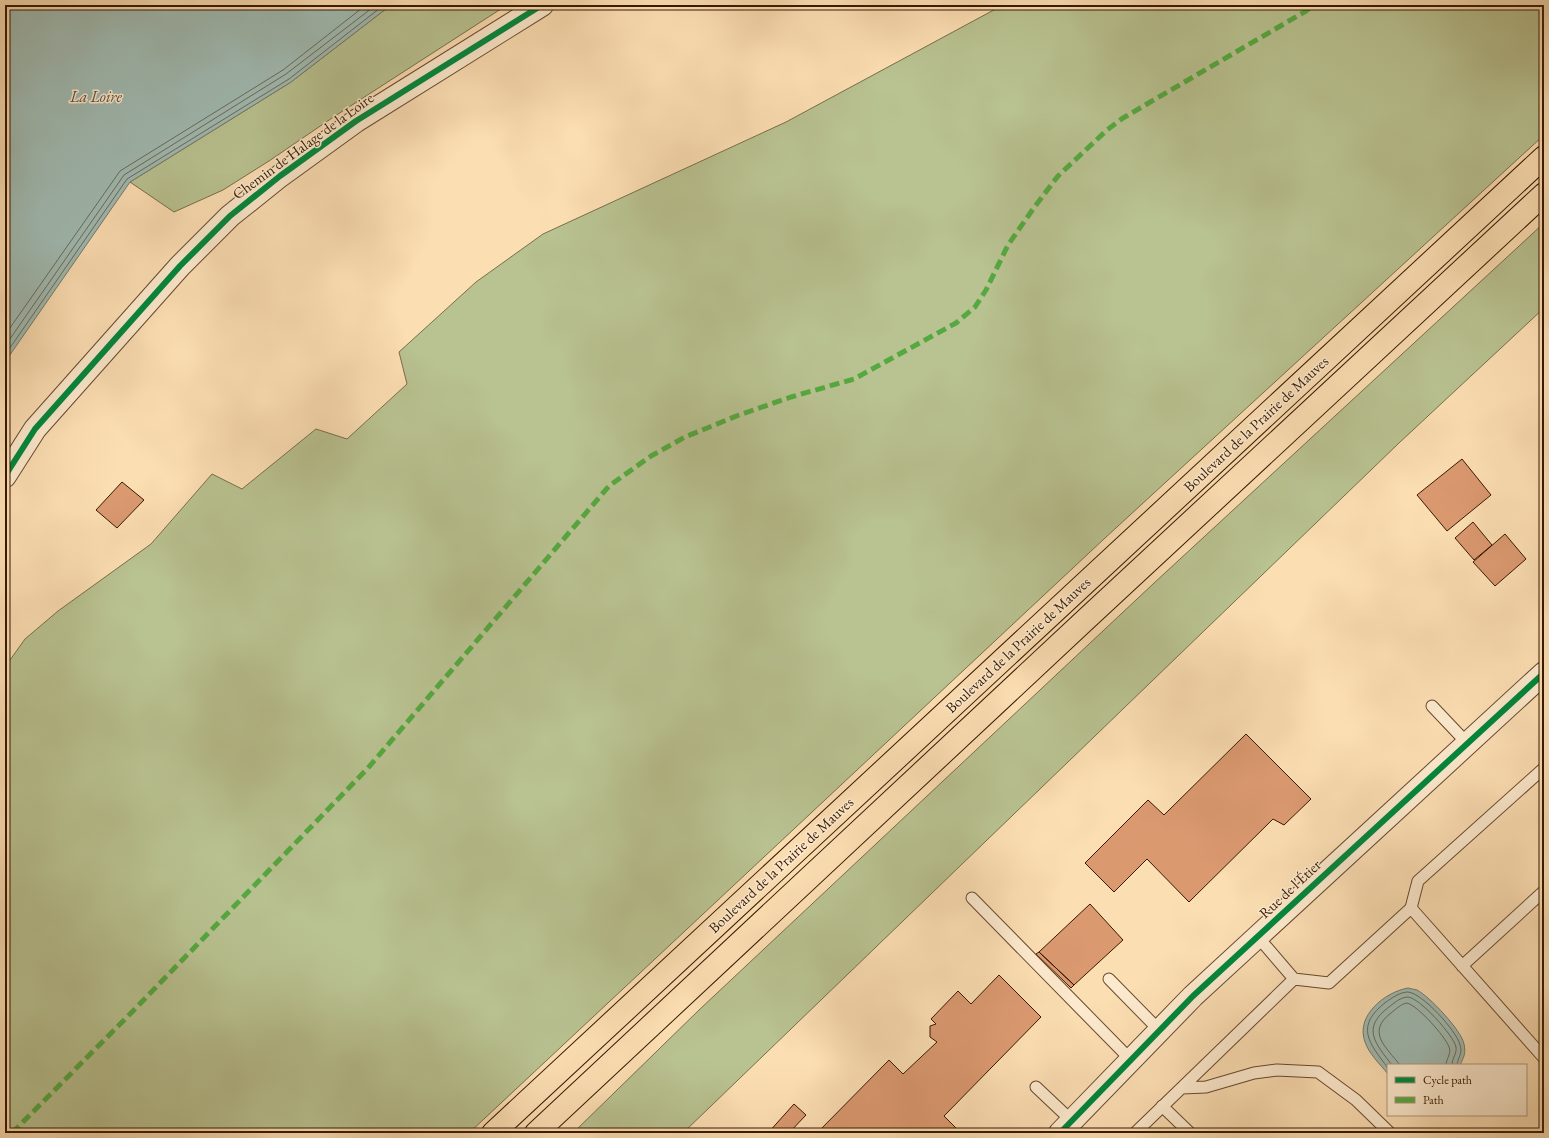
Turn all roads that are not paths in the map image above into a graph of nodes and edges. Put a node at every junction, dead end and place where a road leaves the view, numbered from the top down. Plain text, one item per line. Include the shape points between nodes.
1 (542, 5) edge
2 (1544, 157) edge
3 (1544, 194) edge
4 (5, 476) edge
5 (1083, 622) junction
6 (1544, 672) edge
7 (1432, 706) dead end
8 (1467, 743) junction
9 (1544, 768) edge
10 (1544, 891) edge
11 (972, 898) dead end
12 (1411, 908) junction
13 (1258, 937) junction
14 (1462, 966) junction
15 (1109, 979) dead end
16 (1294, 979) junction
17 (1160, 1030) junction
18 (1544, 1058) edge
19 (1131, 1060) junction
20 (1036, 1087) dead end
21 (1182, 1088) junction
22 (1162, 1106) junction
23 (1066, 1127) edge
24 (493, 1133) edge
25 (536, 1133) edge
26 (557, 1133) edge
27 (1135, 1133) edge
28 (1190, 1133) edge
29 (1390, 1133) edge

1 - 4 street, Chemin de Halage de la Loire via 356,121 230,216 180,266 39,424
2 - 24 main road, Boulevard de la Prairie de Mauves
3 - 5 main road, Boulevard de la Prairie de Mauves
5 - 25 main road, Boulevard de la Prairie de Mauves
5 - 26 main road via 1002,714
6 - 8 street, Rue de l'Étier
7 - 8 lane
8 - 13 street, Rue de l'Étier
9 - 12 lane via 1418,881
10 - 14 lane
11 - 19 lane
12 - 14 lane
12 - 16 lane via 1329,983
13 - 16 lane
13 - 17 street, Rue de l'Étier via 1192,996
14 - 18 lane
15 - 17 lane
16 - 21 lane
17 - 19 street, Rue de l'Étier
19 - 23 street, Rue de l'Étier
20 - 23 lane
21 - 22 lane
21 - 29 lane via 1206,1087 1254,1073 1277,1070 1318,1072 1356,1100
22 - 27 lane
22 - 28 lane

